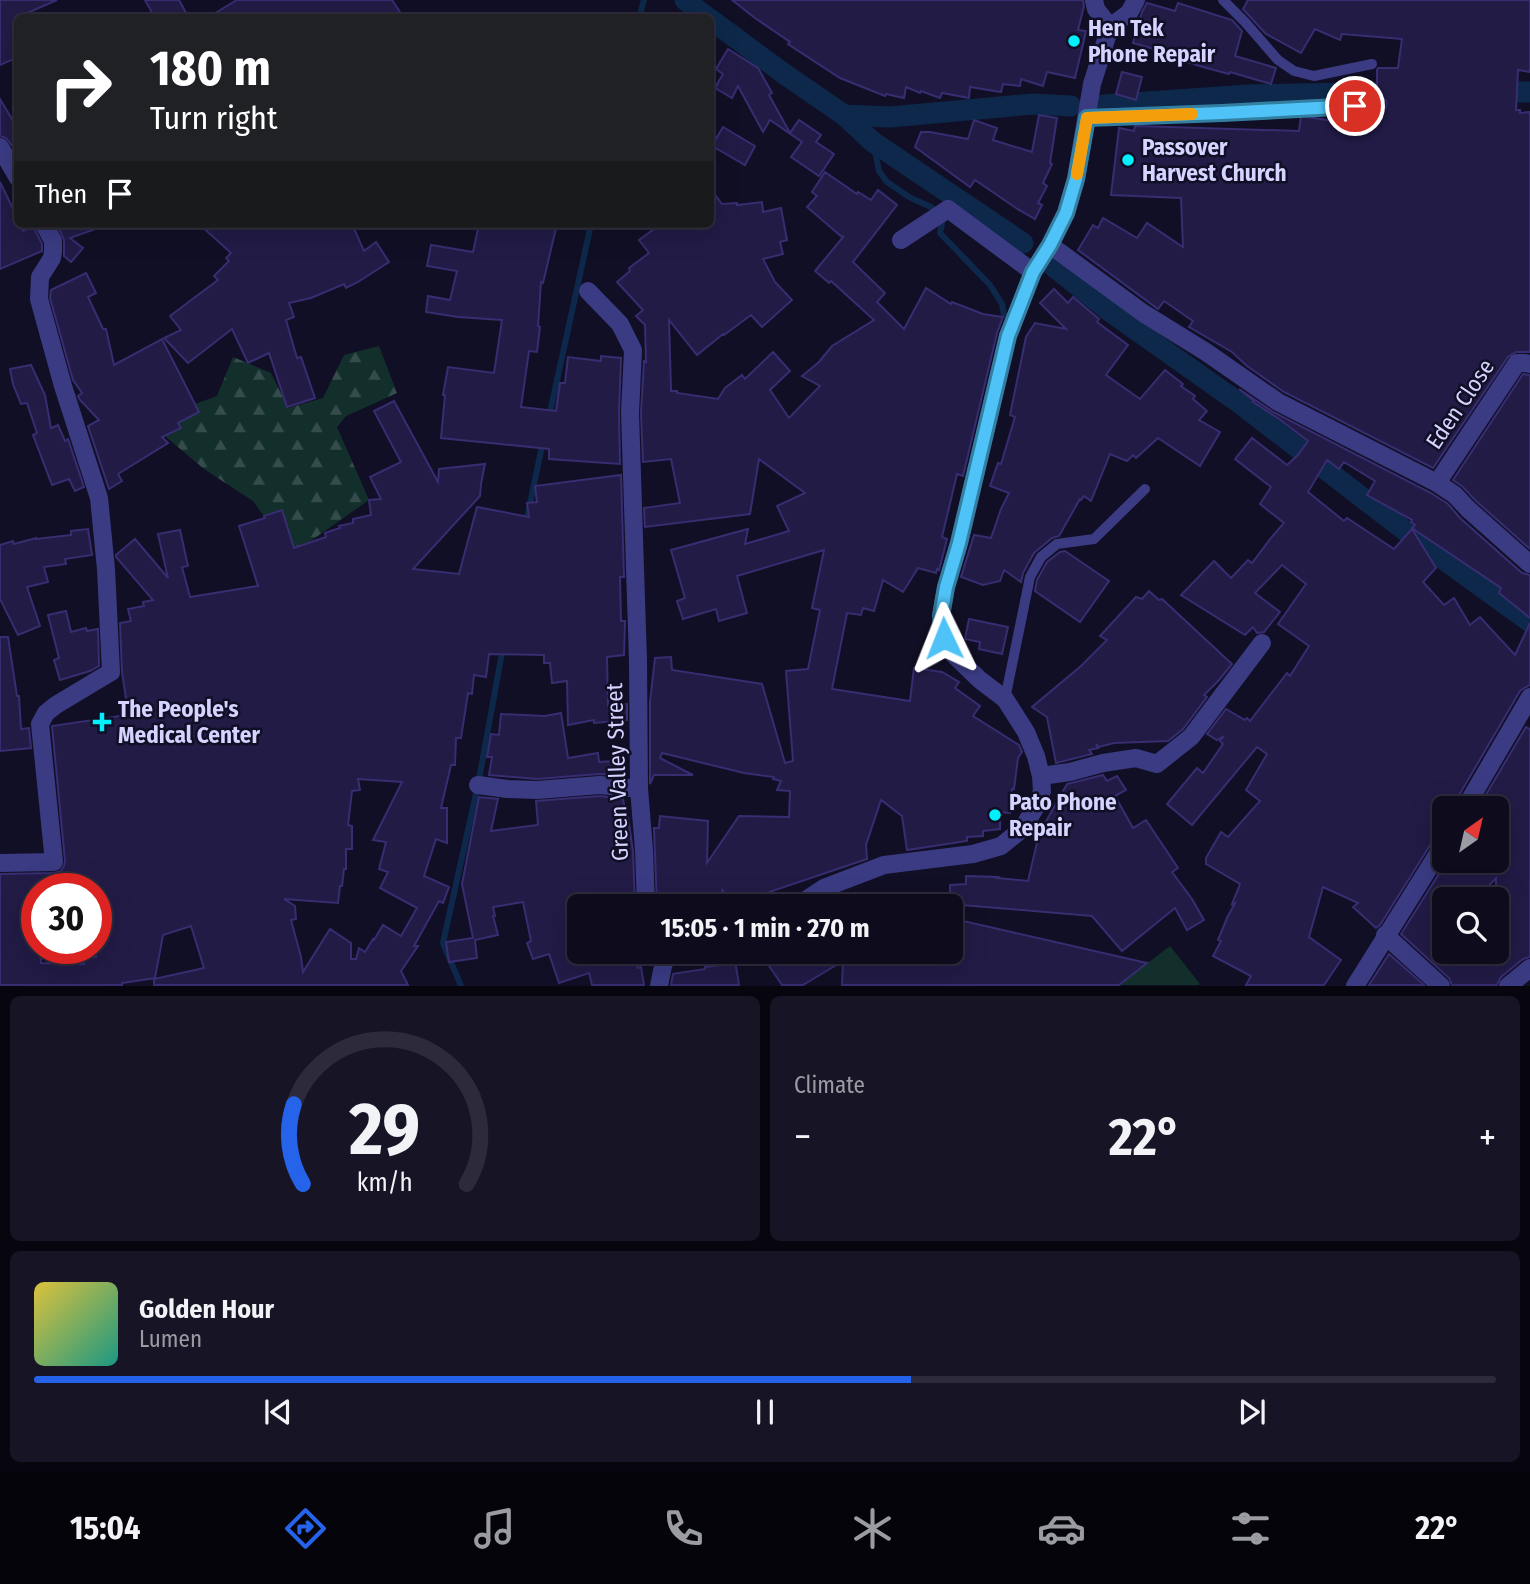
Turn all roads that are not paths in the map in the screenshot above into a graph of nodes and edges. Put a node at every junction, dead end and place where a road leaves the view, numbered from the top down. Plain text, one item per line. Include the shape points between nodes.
1 (1094, 0) edge
2 (1136, 0) edge
3 (1223, 0) edge
4 (1110, 27) junction
5 (1372, 64) dead end
6 (1379, 104) dead end
7 (1087, 118) junction
8 (2, 156) edge
9 (14, 172) edge
10 (46, 228) edge
11 (901, 240) dead end
12 (1050, 245) junction
13 (1033, 272) junction
14 (588, 291) dead end
15 (1530, 365) edge
16 (1437, 483) junction
17 (1145, 489) dead end
18 (1530, 564) edge
19 (1262, 643) dead end
20 (1530, 697) edge
21 (1005, 699) junction
22 (1041, 776) junction
23 (478, 785) dead end
24 (639, 789) junction
25 (1472, 796) edge
26 (0, 863) edge
27 (1432, 863) edge
28 (646, 894) edge
29 (817, 894) edge
30 (1385, 935) junction
31 (665, 964) edge
32 (1530, 968) edge
33 (659, 985) edge
34 (1356, 985) edge
35 (1441, 985) edge
36 (1508, 985) edge

1 - 4 street
2 - 4 street via 1129,13
3 - 5 lane via 1278,60 1294,71 1314,76
4 - 7 street
6 - 7 lane
7 - 12 street via 1076,179
8 - 9 street
10 - 26 street via 53,251 40,277 39,299 99,498 111,672 56,705 40,723 54,862
11 - 13 street via 948,209
12 - 13 street
12 - 16 street via 1143,313 1278,401
13 - 21 street via 1008,336 941,616 952,653
14 - 24 street, Green Valley Street via 620,324 634,350 630,413
15 - 16 street, Eden Close via 1517,363
16 - 18 street
17 - 21 lane via 1094,539 1056,544 1041,557 1030,577
19 - 22 street via 1191,737 1157,764 1136,758
20 - 25 street
21 - 22 street via 1027,732
22 - 29 street via 1037,805 1022,829 1001,846 884,865
23 - 24 street via 517,790 600,785
24 - 28 street, Green Valley Street
27 - 30 street
30 - 34 street
30 - 35 street
31 - 33 street
32 - 36 street

